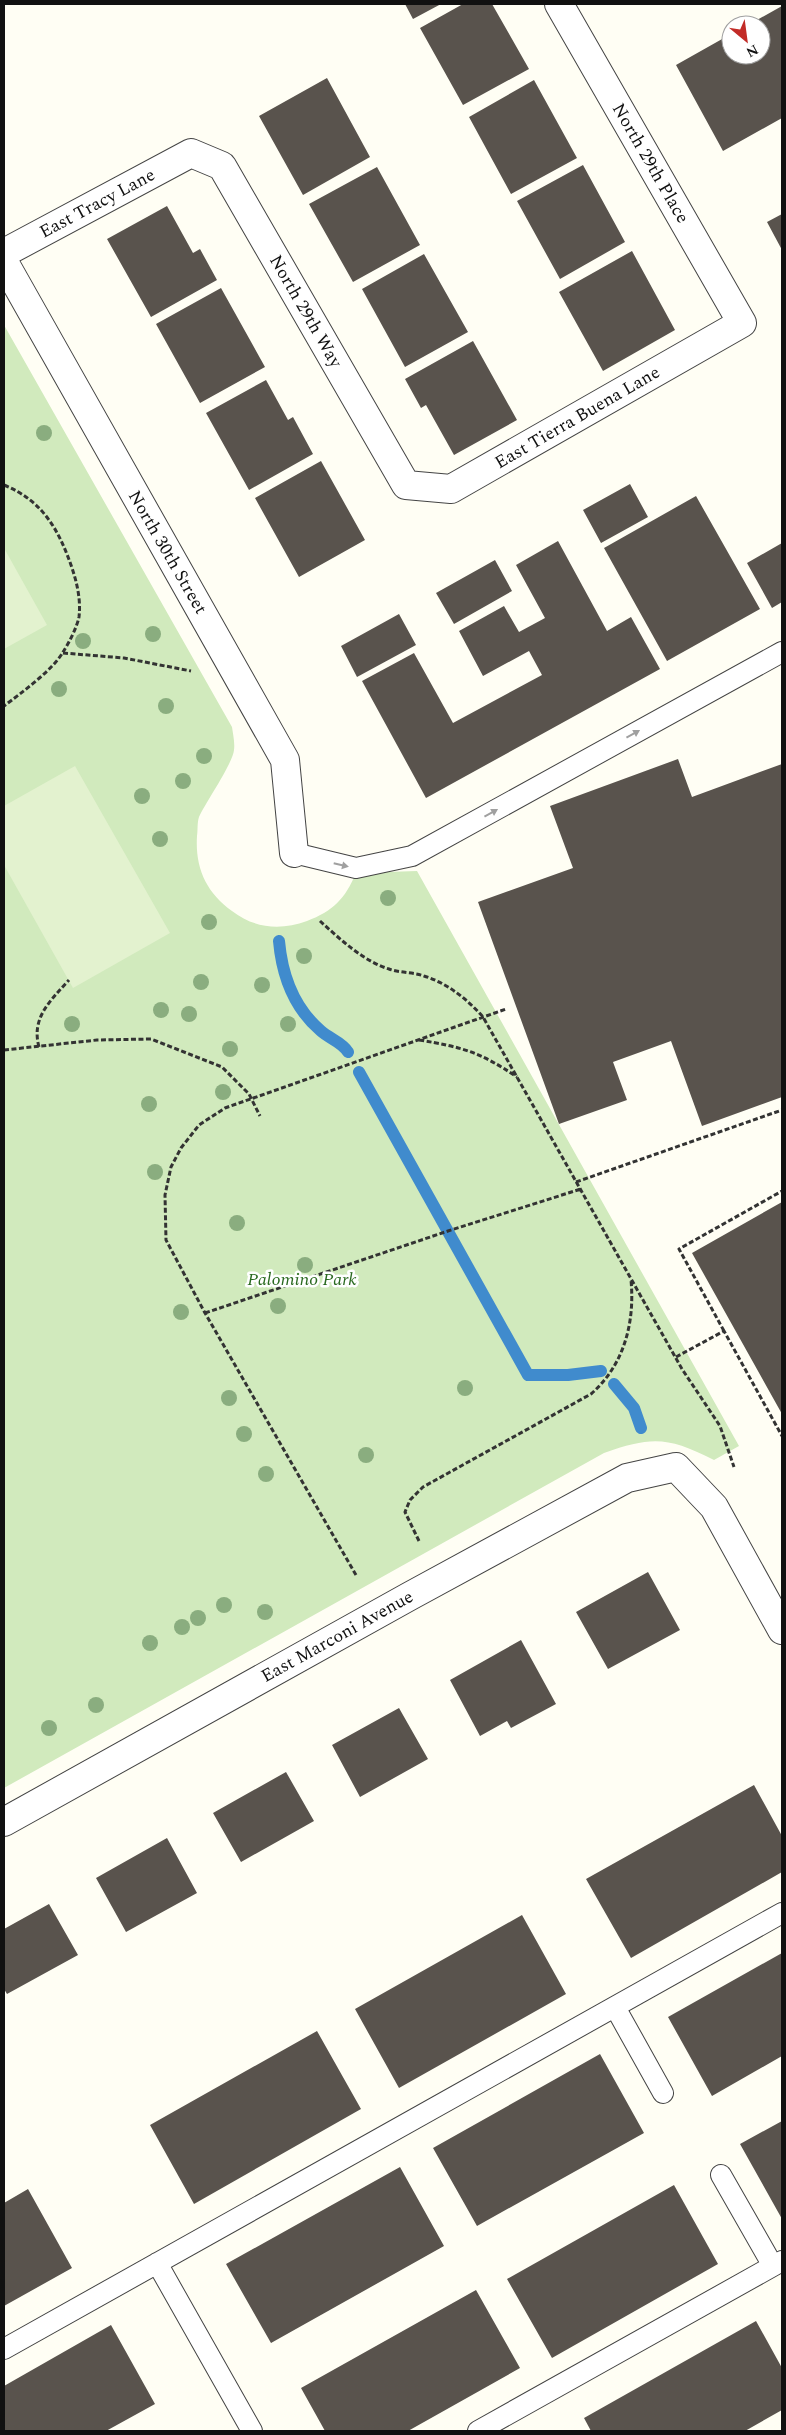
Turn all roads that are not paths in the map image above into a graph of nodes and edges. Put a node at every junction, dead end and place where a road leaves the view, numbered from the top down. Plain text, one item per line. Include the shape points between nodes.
1 (559, 4) edge
2 (191, 153) joint
3 (4, 252) edge
4 (4, 262) edge
5 (742, 323) joint
6 (406, 485) joint
7 (782, 652) edge
8 (294, 854) joint
9 (782, 1630) edge
10 (4, 1822) edge
11 (782, 1913) edge
12 (614, 2007) junction
13 (663, 2092) dead end
14 (721, 2175) dead end
15 (157, 2263) junction
16 (777, 2263) edge
17 (4, 2349) edge
18 (252, 2431) edge
19 (478, 2431) edge

1 - 5 street, North 29th Place
2 - 3 street, East Tracy Lane
2 - 6 street, North 29th Way via 222,166
4 - 8 street, North 30th Street via 286,760
5 - 6 street, East Tierra Buena Lane via 451,489
8 -> 7 lane via 356,868 412,856
9 - 10 street, East Marconi Avenue via 714,1507 676,1467 627,1478
11 - 12 lane
12 - 13 lane
12 - 15 lane
14 - 16 lane
15 - 17 lane
15 - 18 lane
16 - 19 lane

